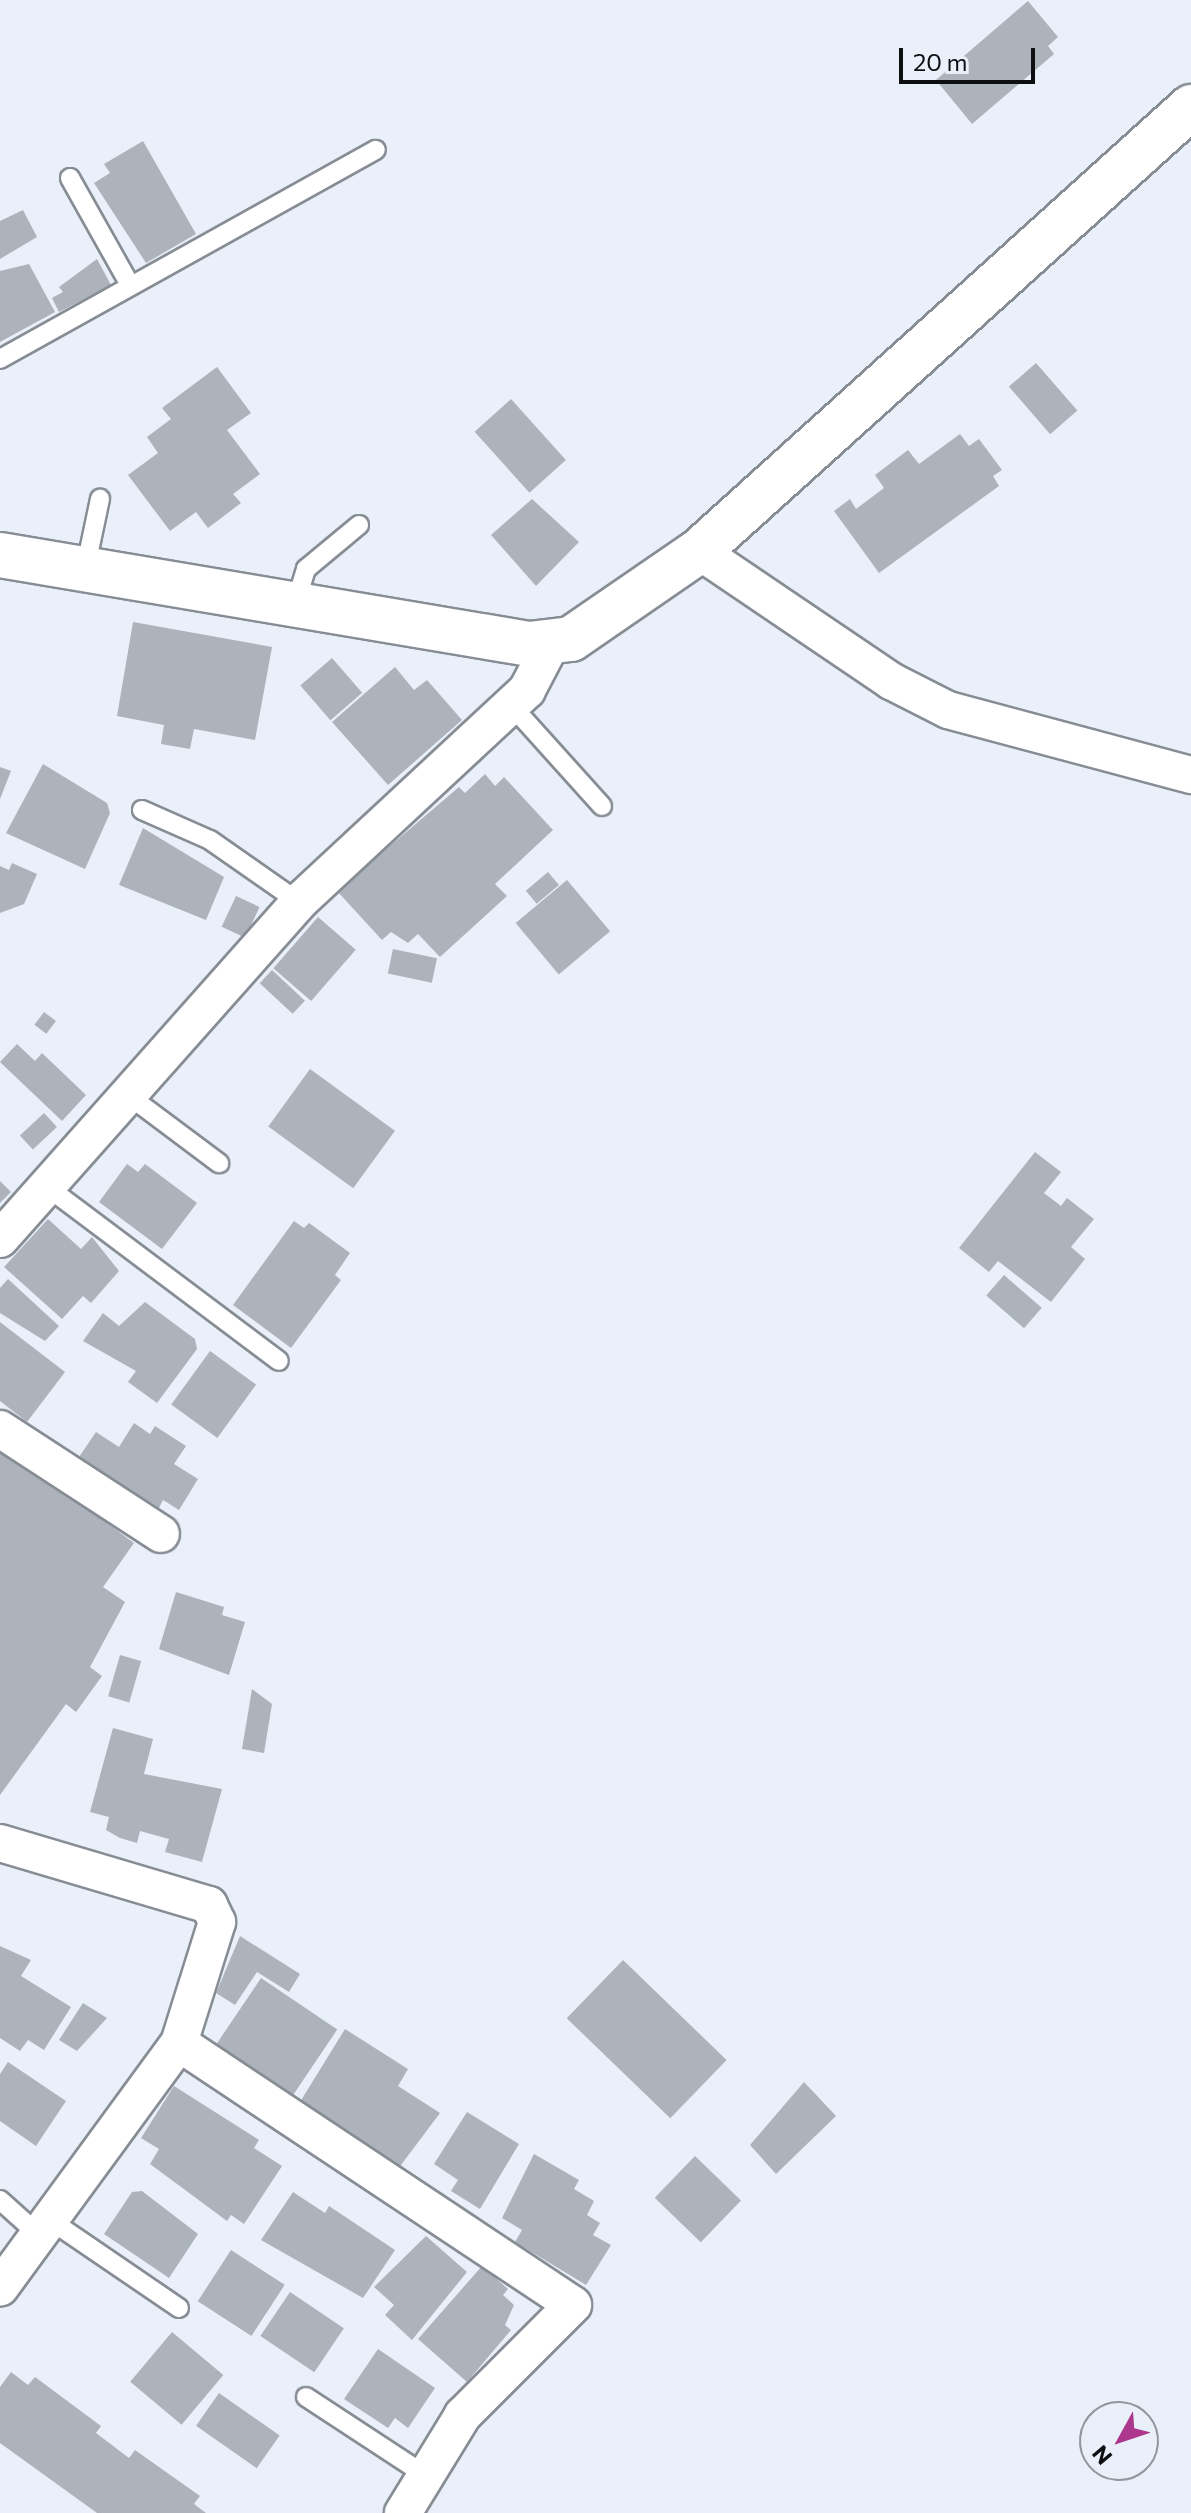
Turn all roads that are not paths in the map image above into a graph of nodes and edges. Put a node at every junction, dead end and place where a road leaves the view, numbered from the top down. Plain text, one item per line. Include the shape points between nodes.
1 (1191, 107) edge
2 (376, 150) dead end
3 (70, 178) dead end
4 (130, 285) junction
5 (0, 359) edge
6 (100, 499) dead end
7 (359, 525) dead end
8 (699, 551) junction
9 (0, 555) edge
10 (85, 570) junction
11 (295, 605) junction
12 (551, 644) junction
13 (511, 705) junction
14 (1191, 775) edge
15 (602, 806) dead end
16 (142, 810) dead end
17 (299, 902) junction
18 (132, 1098) junction
19 (219, 1163) dead end
20 (46, 1186) junction
21 (0, 1239) edge
22 (279, 1361) dead end
23 (0, 1429) edge
24 (161, 1534) dead end
25 (0, 1843) edge
26 (179, 2043) junction
27 (0, 2200) edge
28 (44, 2228) junction
29 (0, 2288) edge
30 (179, 2308) dead end
31 (306, 2397) dead end
32 (425, 2475) junction
33 (403, 2513) edge

1 - 8 street
2 - 4 lane
3 - 4 lane
4 - 5 lane
6 - 10 lane
7 - 11 lane via 306,569
8 - 12 street via 593,629
8 - 14 street via 891,681 948,710
9 - 10 street
10 - 11 street
11 - 12 street
12 - 13 street
13 - 15 lane
13 - 17 street
16 - 17 lane via 210,840
17 - 18 street
18 - 19 lane
18 - 20 street
20 - 21 street
20 - 22 lane
23 - 24 street
25 - 26 street via 209,1905 217,1922
26 - 28 street
26 - 32 street via 573,2305 463,2415
27 - 28 lane
28 - 29 street
28 - 30 lane
31 - 32 lane
32 - 33 street

